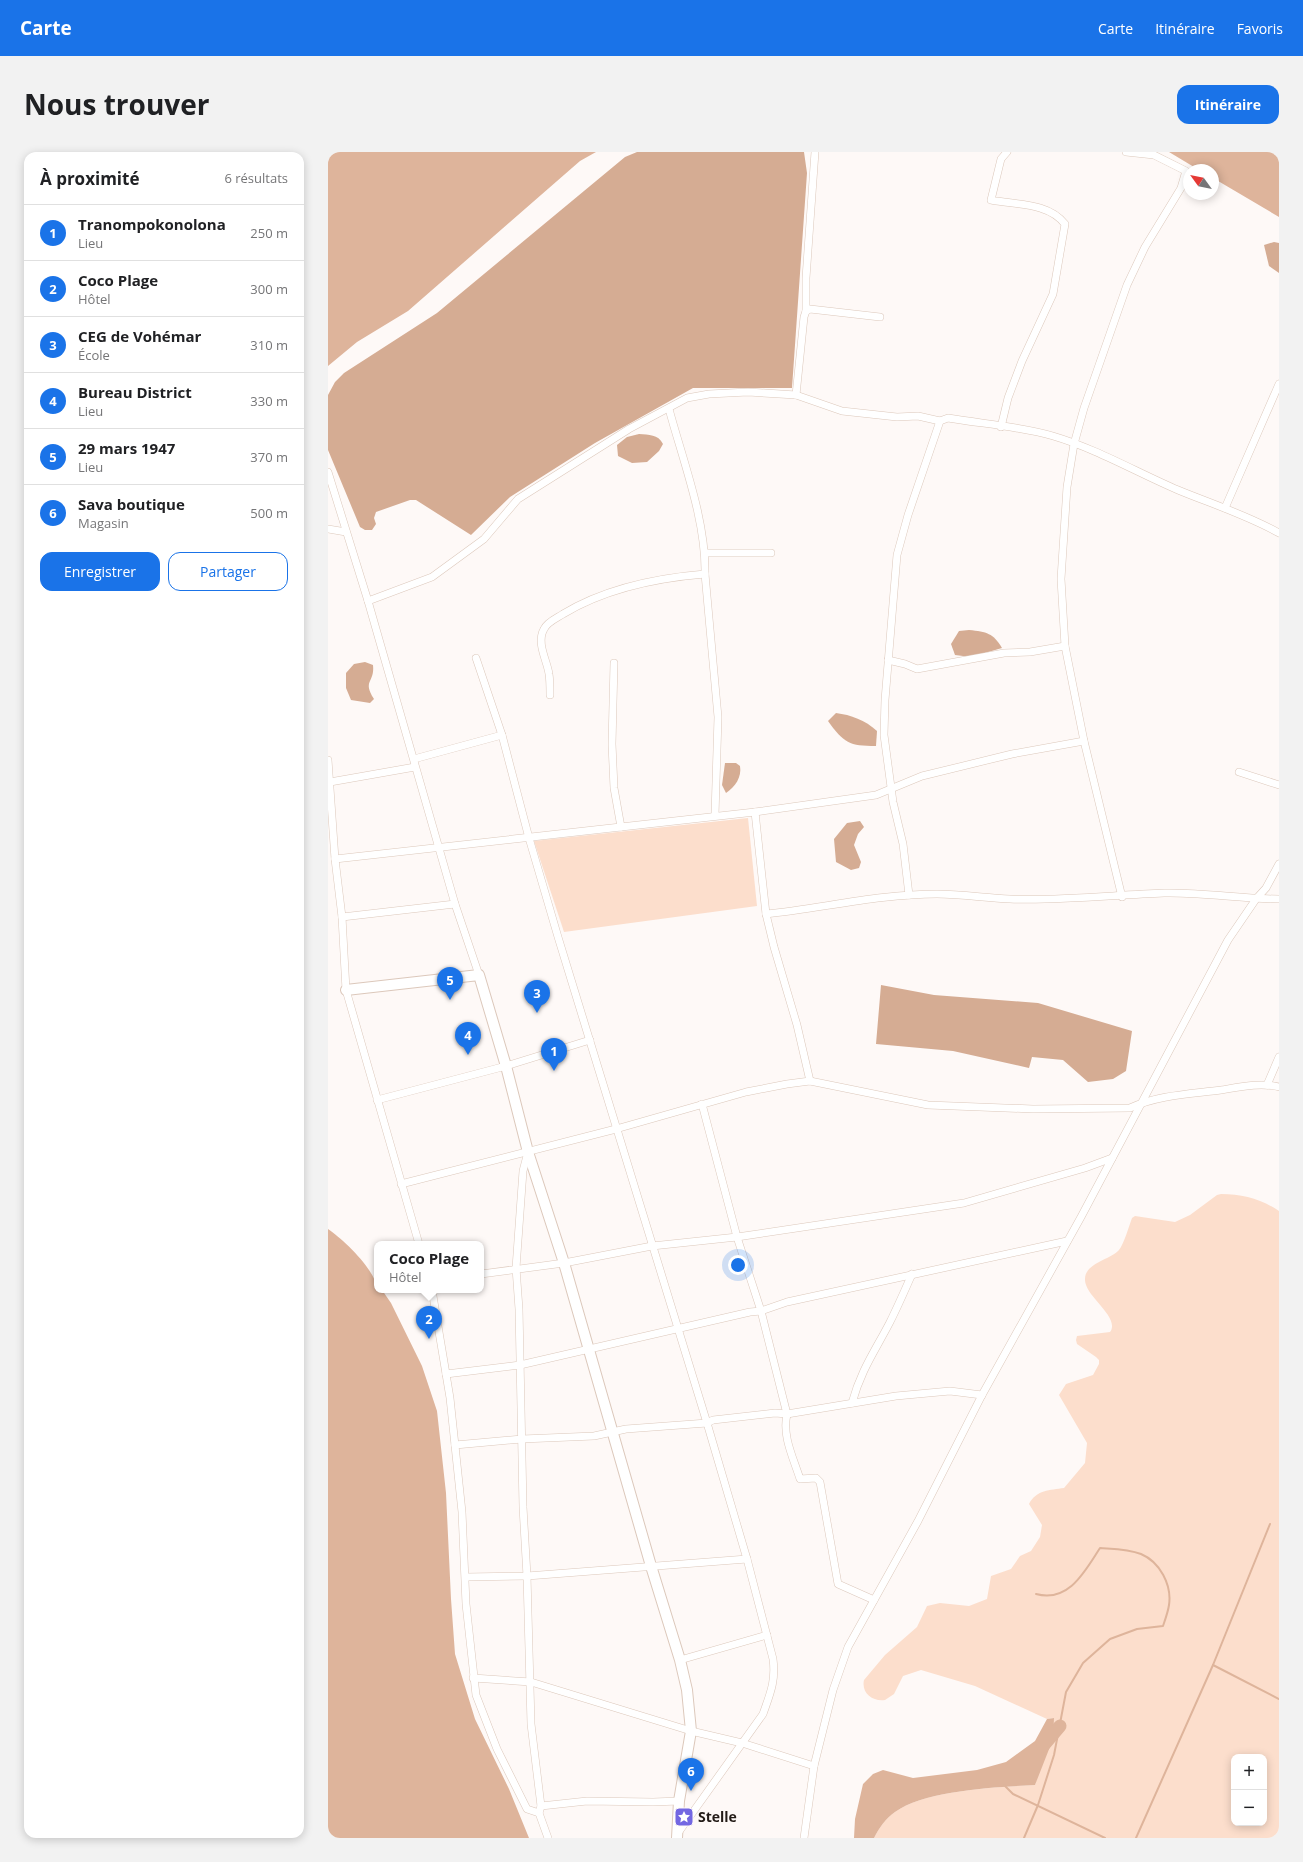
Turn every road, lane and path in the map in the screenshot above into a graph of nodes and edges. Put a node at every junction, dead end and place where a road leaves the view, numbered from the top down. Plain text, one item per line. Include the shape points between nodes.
1 (815, 152) edge
2 (1007, 152) edge
3 (1126, 152) edge
4 (806, 311) junction
5 (880, 317) dead end
6 (1279, 384) edge
7 (796, 395) junction
8 (668, 409) junction
9 (940, 421) junction
10 (1001, 427) junction
11 (1074, 444) junction
12 (328, 472) edge
13 (1225, 508) junction
14 (328, 529) edge
15 (346, 532) junction
16 (1279, 533) edge
17 (706, 553) junction
18 (771, 553) dead end
19 (705, 574) junction
20 (368, 601) junction
21 (1065, 646) junction
22 (476, 658) dead end
23 (888, 660) junction
24 (614, 663) dead end
25 (550, 695) dead end
26 (502, 735) junction
27 (1084, 741) junction
28 (414, 759) junction
29 (328, 760) edge
30 (415, 767) junction
31 (1239, 772) dead end
32 (330, 782) junction
33 (1279, 785) edge
34 (892, 788) junction
35 (755, 812) junction
36 (715, 815) junction
37 (621, 827) junction
38 (529, 838) junction
39 (438, 848) junction
40 (335, 859) junction
41 (1279, 864) edge
42 (909, 895) junction
43 (1122, 897) junction
44 (1279, 898) edge
45 (1256, 899) junction
46 (455, 904) junction
47 (766, 914) junction
48 (342, 917) junction
49 (479, 976) junction
50 (346, 990) junction
51 (590, 1040) junction
52 (1279, 1057) edge
53 (506, 1066) junction
54 (810, 1081) junction
55 (1267, 1085) junction
56 (1279, 1087) edge
57 (377, 1100) junction
58 (1143, 1102) junction
59 (702, 1104) junction
60 (616, 1129) junction
61 (528, 1152) junction
62 (1112, 1158) junction
63 (401, 1184) junction
64 (737, 1237) junction
65 (418, 1241) edge
66 (1067, 1241) junction
67 (652, 1246) junction
68 (564, 1263) junction
69 (516, 1268) junction
70 (484, 1273) edge
71 (912, 1274) junction
72 (432, 1293) edge
73 (761, 1312) junction
74 (678, 1329) junction
75 (588, 1348) junction
76 (520, 1365) junction
77 (446, 1374) junction
78 (982, 1395) junction
79 (852, 1403) junction
80 (787, 1414) junction
81 (707, 1423) junction
82 (612, 1432) junction
83 (522, 1439) junction
84 (455, 1445) junction
85 (747, 1559) junction
86 (651, 1566) junction
87 (528, 1576) junction
88 (466, 1577) junction
89 (874, 1600) junction
90 (767, 1635) junction
91 (680, 1660) junction
92 (473, 1678) junction
93 (531, 1682) junction
94 (691, 1731) junction
95 (742, 1744) junction
96 (814, 1766) junction
97 (679, 1801) junction
98 (540, 1810) junction
99 (677, 1836) edge
100 (548, 1838) edge
101 (804, 1838) edge

1 - 4 street via 807,247
2 - 10 street via 1002,158 991,200 1042,208 1061,219 1064,224 1053,294 1022,361 1008,398
3 - 11 street via 1154,155 1186,171 1181,188 1145,246 1127,284
4 - 5 street via 810,309
4 - 7 street
6 - 13 street
7 - 8 street via 748,392 709,394 687,398
7 - 9 street via 842,411 869,415 918,416
8 - 17 street via 700,520
8 - 20 street via 629,429 518,499 484,539 432,577
9 - 10 street via 948,418
9 - 23 street via 897,555
10 - 11 street via 1025,429
11 - 13 street
11 - 21 street via 1067,487 1061,579
12 - 15 street
13 - 16 street
14 - 15 street
15 - 20 street
17 - 18 street
17 - 19 street
19 - 25 street via 671,577 638,584 585,602 552,621 544,628 542,638 549,673
19 - 36 street via 718,717
20 - 28 street
21 - 23 street via 1004,653 917,669
21 - 27 street
22 - 26 street
23 - 34 street via 884,735
24 - 37 street via 612,744 614,788
26 - 28 street
26 - 38 street
27 - 34 street via 1005,756 922,776
27 - 43 street
28 - 30 street
29 - 32 street
30 - 32 street
30 - 39 street
31 - 33 street
32 - 40 street
34 - 35 street via 876,795
34 - 42 street via 903,844
35 - 36 street
35 - 47 street
36 - 37 street
37 - 38 street
38 - 39 street
38 - 51 street
39 - 40 street
39 - 46 street
40 - 48 street
41 - 45 street via 1266,888
42 - 43 street via 939,894 1011,899
42 - 47 street
43 - 45 street via 1164,893
44 - 45 street
45 - 58 street via 1228,940
46 - 48 street
46 - 49 street
47 - 54 street
48 - 50 street
49 - 50 street
49 - 53 street
50 - 57 street
51 - 53 street
51 - 60 street
52 - 55 street
53 - 57 street
53 - 61 street
54 - 58 street via 928,1105 1032,1109 1130,1108
54 - 59 street
55 - 56 street
55 - 58 street
57 - 63 street
58 - 62 street
59 - 60 street
59 - 64 street
60 - 61 street
60 - 67 street
61 - 63 street
61 - 68 street
61 - 69 street via 523,1171
62 - 64 street via 964,1203
62 - 66 street
63 - 65 street
64 - 67 street
64 - 73 street
66 - 71 street
66 - 78 street
67 - 68 street
67 - 74 street
68 - 69 street
68 - 75 street
69 - 70 street
69 - 76 street
71 - 73 street via 787,1302
71 - 79 street via 889,1323 868,1358
72 - 77 street
73 - 74 street via 750,1312
73 - 80 street
74 - 75 street
74 - 81 street
75 - 76 street
75 - 82 street
76 - 77 street
76 - 83 street
77 - 84 street
78 - 79 street via 950,1391
78 - 89 street via 918,1521
79 - 80 street
80 - 81 street via 775,1413 713,1420
80 - 89 street via 786,1436 800,1479 816,1478 820,1482 838,1584
81 - 82 street
81 - 85 street
82 - 83 street via 594,1436
82 - 86 street
83 - 84 street
83 - 87 street
84 - 88 street
85 - 86 street
85 - 90 street
86 - 87 street
86 - 91 street
87 - 88 street
87 - 93 street
88 - 92 street
89 - 96 street via 848,1648 835,1683
90 - 91 street
90 - 95 street via 775,1674 763,1714
91 - 94 street via 687,1690
92 - 93 street
92 - 98 street via 478,1702 513,1782 527,1809
93 - 94 street
93 - 98 street via 531,1724
94 - 95 street
94 - 97 street
95 - 96 street
95 - 99 street
96 - 101 street
97 - 98 street via 587,1801
97 - 99 street
98 - 100 street

